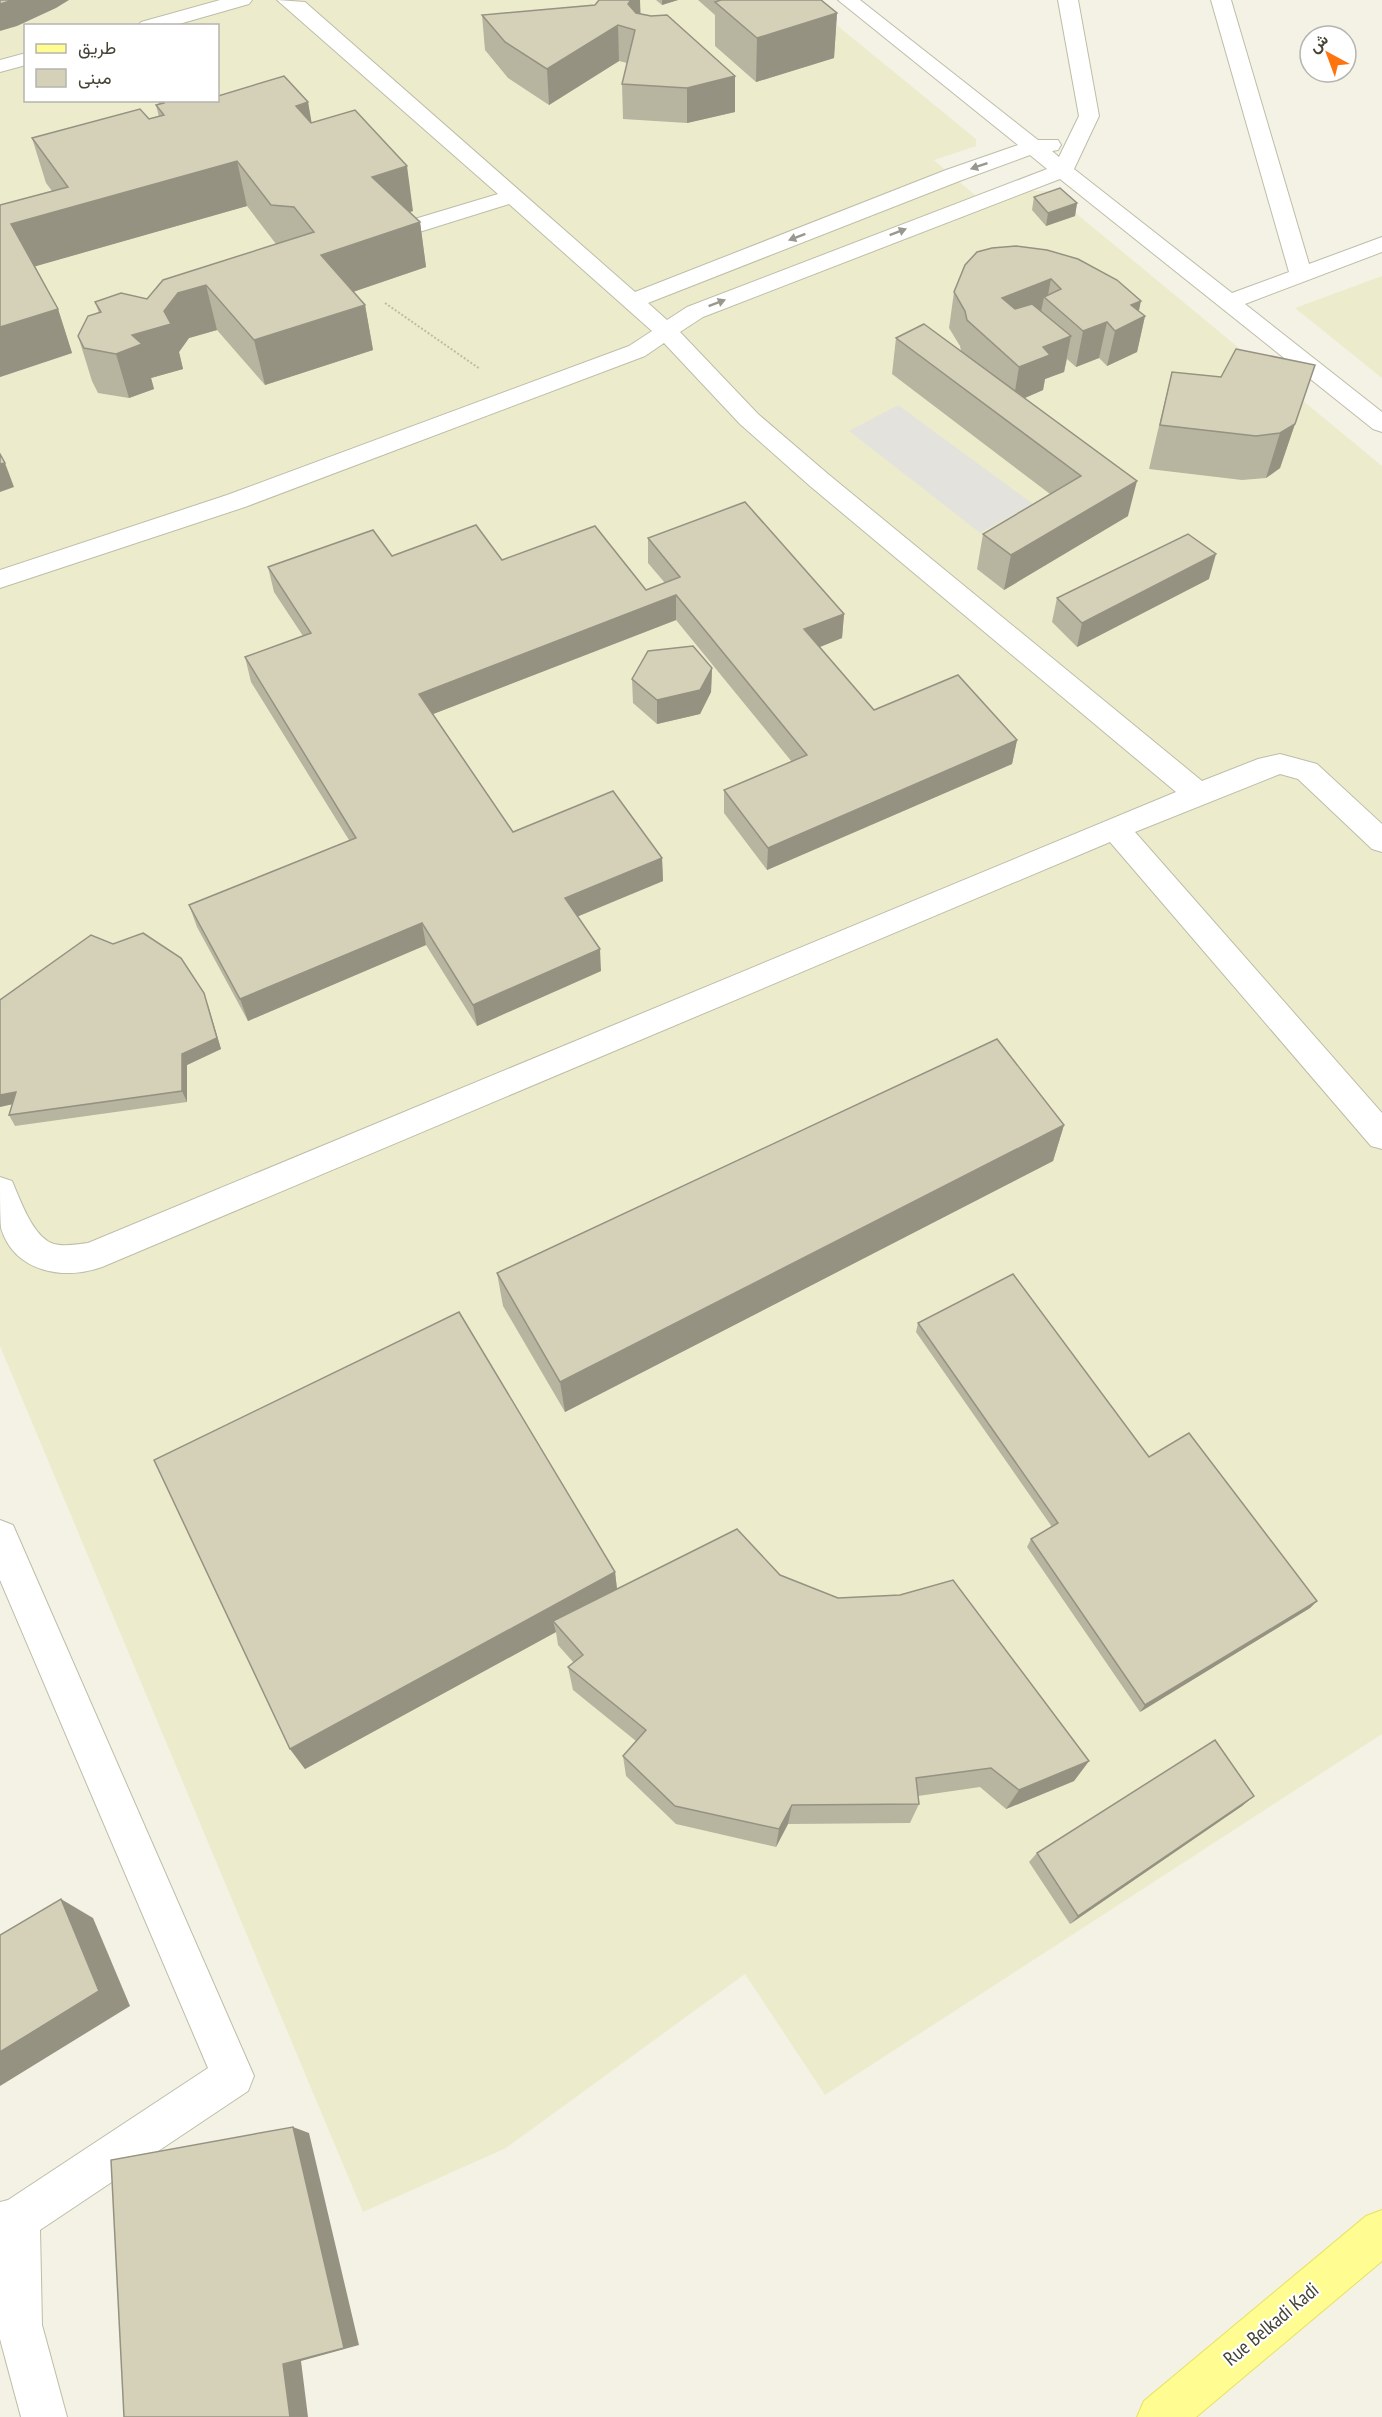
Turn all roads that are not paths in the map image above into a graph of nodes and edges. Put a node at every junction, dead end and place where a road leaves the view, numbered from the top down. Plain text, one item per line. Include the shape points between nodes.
1 (242, 0) edge
2 (287, 0) edge
3 (848, 0) edge
4 (1068, 0) edge
5 (1221, 0) edge
6 (155, 24) edge
7 (24, 60) edge
8 (0, 66) edge
9 (1075, 142) junction
10 (1034, 147) junction
11 (1064, 170) junction
12 (513, 196) junction
13 (359, 243) edge
14 (1382, 244) edge
15 (1301, 274) junction
16 (632, 301) junction
17 (1227, 303) junction
18 (666, 331) junction
19 (1382, 424) edge
20 (0, 579) edge
21 (1198, 794) junction
22 (1115, 828) junction
23 (1382, 841) edge
24 (1382, 1136) edge
25 (0, 1191) edge
26 (0, 1537) edge
27 (9, 2222) edge
28 (1382, 2232) edge
29 (44, 2417) edge
30 (1160, 2417) edge

1 - 6 street
2 - 12 street
3 - 10 street
4 - 9 street via 1089,116
5 - 15 street
7 - 8 street
9 - 10 street
9 - 11 street
10 - 11 street
10 -> 16 street
11 - 17 street
18 -> 11 street via 695,312
12 - 13 street
12 - 16 street
14 - 15 street
15 - 17 street
16 - 18 street
17 - 19 street
18 - 20 street via 636,351 518,396 236,501
18 - 21 street via 749,418 819,480
21 - 22 street
21 - 23 street via 1268,766 1294,766 1317,778
22 - 24 street
22 - 25 street via 90,1257 55,1260 27,1245
26 - 27 street via 233,2076
27 - 29 street via 19,2325
28 - 30 main road, Rue Belkadi Kadi

